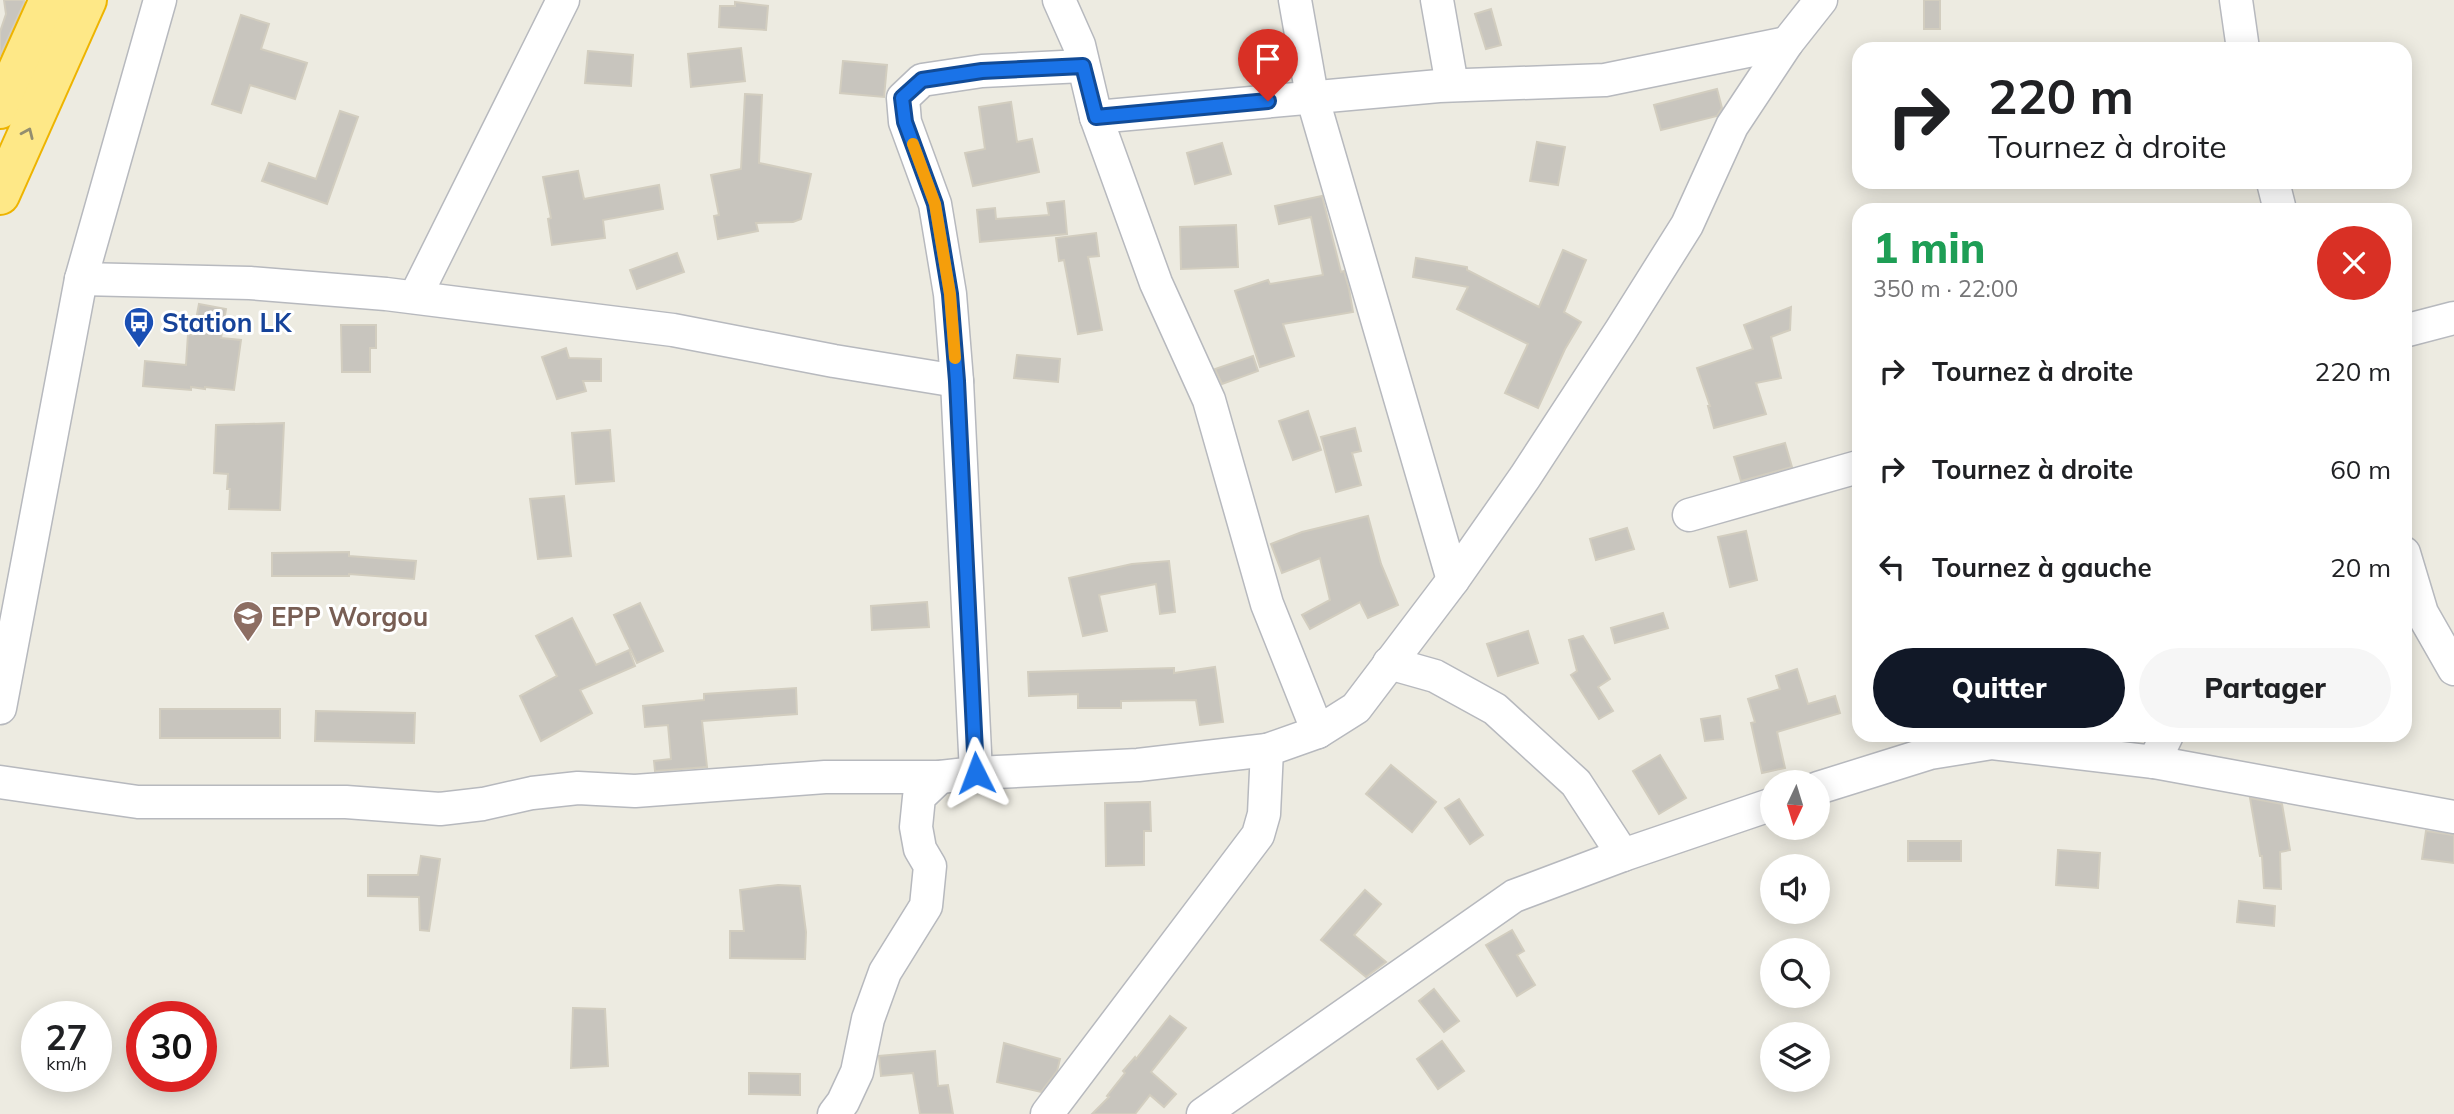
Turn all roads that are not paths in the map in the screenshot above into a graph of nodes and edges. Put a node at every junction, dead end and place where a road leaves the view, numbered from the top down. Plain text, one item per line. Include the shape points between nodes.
1 (49, 0) edge
2 (87, 0) edge
3 (160, 0) edge
4 (563, 0) edge
5 (1059, 0) edge
6 (1295, 0) edge
7 (1437, 0) edge
8 (1821, 0) edge
9 (2236, 0) edge
10 (2242, 42) edge
11 (1787, 43) junction
12 (1083, 66) junction
13 (1452, 85) junction
14 (1312, 96) junction
15 (0, 109) edge
16 (1096, 117) junction
17 (0, 195) edge
18 (81, 279) junction
19 (415, 297) junction
20 (2454, 318) edge
21 (2412, 329) edge
22 (957, 381) junction
23 (1852, 469) edge
24 (1689, 515) dead end
25 (12, 566) edge
26 (1453, 580) junction
27 (2412, 580) edge
28 (1389, 663) junction
29 (2454, 669) edge
30 (0, 708) edge
31 (1318, 732) junction
32 (1977, 742) edge
33 (2041, 742) edge
34 (2160, 749) edge
35 (1267, 750) junction
36 (976, 773) junction
37 (940, 777) junction
38 (0, 782) edge
39 (1830, 784) edge
40 (1760, 808) edge
41 (2454, 817) edge
42 (1623, 855) junction
43 (834, 1114) edge
44 (1046, 1114) edge
45 (1203, 1114) edge

1 - 15 highway
17 -> 2 highway
3 - 18 street
4 - 19 street
5 - 12 street
6 - 14 street
7 - 13 street
8 - 11 street
9 - 10 street
11 - 13 street via 1605,80
11 - 26 street via 1732,126 1687,225
12 - 16 street
12 - 22 street via 982,71 922,80 902,98 905,122 935,204 950,294
13 - 14 street
14 - 16 street
14 - 26 street
16 - 31 street via 1156,283 1209,400 1267,604
18 - 19 street via 250,283
18 - 25 street
19 - 22 street via 673,330
20 - 21 street
22 - 36 street
23 - 24 street
25 - 30 street
26 - 28 street
27 - 29 street via 2422,613
28 - 31 street via 1356,708
28 - 42 street via 1435,676 1495,709 1576,783
31 - 35 street
32 - 39 street
33 - 34 street
34 - 41 street
35 - 36 street via 1127,766
35 - 44 street via 1264,814 1258,835
36 - 37 street
37 - 38 street via 825,777 635,791 578,788 440,809 346,802 138,802
37 - 43 street via 919,797 916,827 920,849 930,866 926,906 885,972 867,1019 857,1072
40 - 42 street
42 - 45 street via 1514,895

